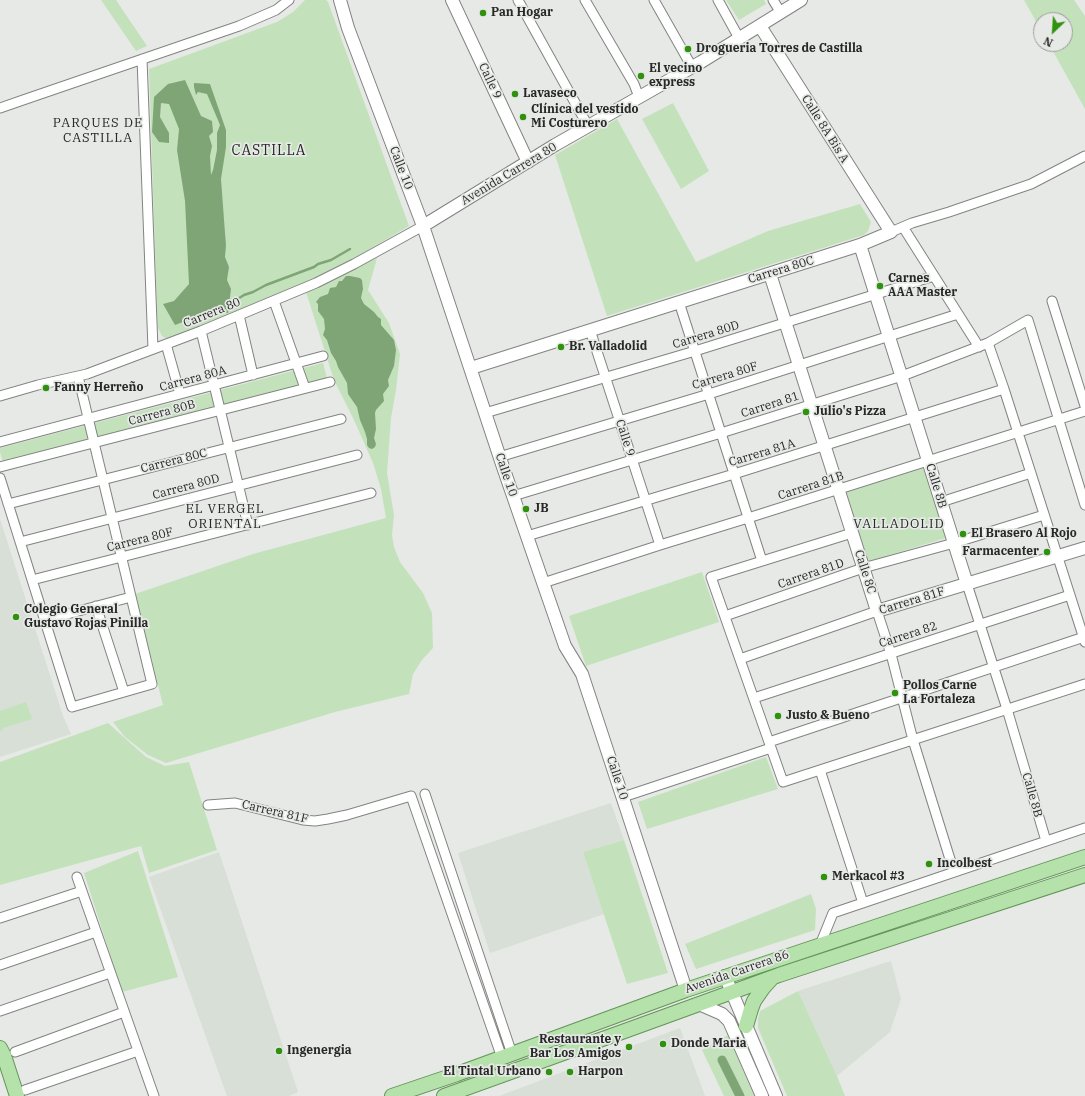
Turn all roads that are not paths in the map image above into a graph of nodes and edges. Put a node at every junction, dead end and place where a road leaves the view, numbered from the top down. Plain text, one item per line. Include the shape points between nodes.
1 (289, 0) edge
2 (333, 0) edge
3 (340, 0) edge
4 (452, 0) edge
5 (518, 0) edge
6 (585, 0) edge
7 (654, 0) edge
8 (718, 0) edge
9 (773, 0) edge
10 (801, 0) edge
11 (781, 13) junction
12 (760, 26) junction
13 (348, 28) junction
14 (739, 38) junction
15 (142, 59) junction
16 (692, 67) junction
17 (639, 97) junction
18 (0, 108) edge
19 (588, 126) junction
20 (1085, 156) edge
21 (528, 162) junction
22 (423, 226) junction
23 (903, 227) junction
24 (890, 232) junction
25 (860, 246) junction
26 (770, 274) junction
27 (934, 276) junction
28 (876, 294) junction
29 (274, 301) junction
30 (1052, 301) dead end
31 (680, 302) junction
32 (958, 314) junction
33 (239, 315) junction
34 (785, 323) junction
35 (590, 330) junction
36 (201, 331) junction
37 (889, 336) junction
38 (988, 343) junction
39 (166, 344) junction
40 (979, 348) junction
41 (153, 349) junction
42 (695, 351) junction
43 (323, 356) dead end
44 (296, 363) junction
45 (799, 365) junction
46 (471, 368) junction
47 (253, 375) junction
48 (78, 376) junction
49 (902, 376) junction
50 (606, 378) junction
51 (330, 382) dead end
52 (214, 385) junction
53 (305, 388) junction
54 (1004, 389) junction
55 (180, 394) junction
56 (709, 394) junction
57 (0, 396) edge
58 (811, 404) junction
59 (1085, 406) edge
60 (220, 410) junction
61 (1085, 411) edge
62 (485, 414) junction
63 (915, 417) junction
64 (88, 419) junction
65 (341, 419) dead end
66 (1058, 419) junction
67 (620, 421) junction
68 (1017, 432) junction
69 (721, 433) junction
70 (0, 442) edge
71 (94, 443) junction
72 (824, 446) junction
73 (229, 447) junction
74 (357, 455) dead end
75 (499, 457) junction
76 (632, 460) junction
77 (928, 461) junction
78 (0, 467) edge
79 (1031, 473) junction
80 (734, 474) junction
81 (0, 478) edge
82 (103, 480) junction
83 (238, 486) junction
84 (838, 489) junction
85 (371, 493) dead end
86 (513, 496) junction
87 (645, 501) junction
88 (941, 502) junction
89 (8, 504) junction
90 (1085, 505) edge
91 (1044, 515) junction
92 (112, 518) junction
93 (748, 518) junction
94 (248, 525) junction
95 (852, 533) junction
96 (527, 536) junction
97 (20, 542) junction
98 (954, 543) junction
99 (660, 545) junction
100 (1085, 548) edge
101 (1058, 556) junction
102 (122, 557) junction
103 (762, 561) junction
104 (863, 568) junction
105 (32, 580) junction
106 (543, 583) junction
107 (967, 584) junction
108 (1070, 596) junction
109 (131, 597) junction
110 (96, 606) junction
111 (877, 612) junction
112 (725, 616) junction
113 (45, 620) junction
114 (980, 625) junction
115 (1084, 639) edge
116 (891, 654) junction
117 (740, 659) junction
118 (994, 667) junction
119 (1085, 684) edge
120 (124, 692) junction
121 (754, 698) junction
122 (903, 698) junction
123 (1007, 710) junction
124 (913, 740) junction
125 (770, 745) junction
126 (820, 770) junction
127 (425, 794) dead end
128 (623, 797) junction
129 (208, 805) dead end
130 (1085, 828) edge
131 (1046, 841) junction
132 (1085, 857) edge
133 (954, 872) junction
134 (1085, 875) edge
135 (77, 878) dead end
136 (82, 891) junction
137 (863, 903) junction
138 (0, 918) edge
139 (96, 932) junction
140 (820, 945) junction
141 (0, 965) edge
142 (110, 973) junction
143 (725, 976) junction
144 (774, 977) junction
145 (686, 990) junction
146 (732, 992) junction
147 (699, 1004) junction
148 (0, 1011) edge
149 (124, 1012) junction
150 (746, 1026) junction
151 (0, 1048) edge
152 (138, 1050) junction
153 (15, 1052) dead end
154 (507, 1056) junction
155 (0, 1072) edge
156 (21, 1093) edge
157 (8, 1096) edge
158 (154, 1096) edge
159 (392, 1096) edge
160 (444, 1096) edge
161 (762, 1096) edge
162 (776, 1096) edge

1 - 15 street via 276,10 239,26
2 - 13 street, Calle 10
3 - 13 street, Calle 10
4 - 21 street, Calle 9
5 - 19 street
6 - 17 street
7 - 16 street
8 - 14 street
9 - 11 street
10 - 11 street, Avenida Carrera 80
11 - 12 street, Avenida Carrera 80
12 - 14 street, Avenida Carrera 80
12 - 24 street, Calle 8A Bis A
13 - 22 street, Calle 10
14 - 16 street, Avenida Carrera 80
15 - 18 street
15 - 41 street
16 - 17 street, Avenida Carrera 80
17 - 19 street, Avenida Carrera 80
19 - 21 street, Avenida Carrera 80
20 - 23 street, Carrera 80C via 1031,184
21 - 22 street, Avenida Carrera 80
22 - 29 street, Carrera 80 via 354,264
22 - 46 street, Calle 10
23 - 24 street, Carrera 80C
23 - 27 street
24 - 25 street, Carrera 80C
25 - 26 street, Carrera 80C
25 - 28 street, Calle 8B
26 - 31 street, Carrera 80C
26 - 34 street, Calle 8C
27 - 28 street, Carrera 80D
27 - 32 street
28 - 34 street, Carrera 80D
28 - 37 street, Calle 8B
29 - 33 street, Carrera 80
29 - 44 street
30 - 59 street
31 - 35 street, Carrera 80C
31 - 42 street
32 - 37 street, Carrera 80F
32 - 40 street
33 - 36 street, Carrera 80
33 - 47 street
34 - 42 street, Carrera 80D
34 - 45 street, Calle 8C
35 - 46 street, Carrera 80C
35 - 50 street, Calle 9
36 - 39 street, Carrera 80
36 - 52 street
37 - 45 street, Carrera 80F
37 - 49 street, Calle 8B
38 - 40 street, Carrera 81
38 - 54 street
38 - 66 street, Carrera 81 via 1028,320
39 - 41 street, Carrera 80
39 - 55 street
40 - 49 street, Carrera 81
41 - 48 street, Carrera 80
42 - 50 street, Carrera 80D
42 - 56 street
43 - 44 street, Carrera 80A
44 - 47 street, Carrera 80A
44 - 53 street
45 - 56 street, Carrera 80F
45 - 58 street, Calle 8C
46 - 62 street, Calle 10
47 - 52 street, Carrera 80A
48 - 57 street, Carrera 80
48 - 64 street
49 - 58 street, Carrera 81
49 - 63 street, Calle 8B
50 - 62 street, Carrera 80D
50 - 67 street, Calle 9
51 - 53 street, Carrera 80B
52 - 55 street, Carrera 80A
52 - 60 street
53 - 60 street, Carrera 80B
54 - 63 street, Carrera 81A
54 - 68 street
55 - 64 street, Carrera 80A
56 - 67 street, Carrera 80F
56 - 69 street
58 - 69 street, Carrera 81
58 - 72 street, Calle 8C
60 - 71 street, Carrera 80B
60 - 73 street
61 - 66 street, Carrera 81B
62 - 75 street, Calle 10
63 - 72 street, Carrera 81A
63 - 77 street, Calle 8B
64 - 70 street, Carrera 80A
64 - 71 street
65 - 73 street, Carrera 80C
66 - 68 street, Carrera 81B
66 - 90 street
67 - 75 street, Carrera 80F
67 - 76 street, Calle 9
68 - 77 street, Carrera 81B
68 - 79 street
69 - 76 street, Carrera 81
69 - 80 street
71 - 78 street, Carrera 80B
71 - 82 street
72 - 80 street, Carrera 81A
72 - 84 street, Calle 8C
73 - 82 street, Carrera 80C
73 - 83 street
74 - 83 street, Carrera 80D
75 - 86 street, Calle 10
76 - 86 street, Carrera 81
76 - 87 street, Calle 9
77 - 84 street, Carrera 81B
77 - 88 street, Calle 8B
79 - 88 street
79 - 91 street
80 - 87 street, Carrera 81A
80 - 93 street
81 - 89 street
82 - 89 street, Carrera 80C
82 - 92 street
83 - 92 street, Carrera 80D
83 - 94 street
84 - 93 street, Carrera 81B
84 - 95 street, Calle 8C
85 - 94 street, Carrera 80F
86 - 96 street, Calle 10
87 - 96 street, Carrera 81A
87 - 99 street, Calle 9
88 - 98 street, Calle 8B
89 - 97 street
91 - 98 street, Carrera 81D
91 - 101 street
92 - 97 street, Carrera 80D
92 - 102 street
93 - 99 street, Carrera 81B
93 - 103 street
94 - 102 street, Carrera 80F
95 - 103 street
95 - 104 street, Calle 8C
96 - 106 street, Calle 10
97 - 105 street
98 - 104 street, Carrera 81D
98 - 107 street, Calle 8B
99 - 106 street, Carrera 81B
100 - 101 street, Carrera 81F
101 - 107 street, Carrera 81F
101 - 108 street
102 - 105 street, Carrera 80F
102 - 109 street
103 - 112 street via 711,577
104 - 111 street, Calle 8C
104 - 112 street, Carrera 81D
105 - 113 street
106 - 128 street, Calle 10 via 565,646 582,674
107 - 111 street, Carrera 81F
107 - 114 street, Calle 8B
108 - 114 street, Carrera 82
108 - 115 street
109 - 110 street
109 - 120 street via 152,684
110 - 113 street
110 - 120 street
111 - 116 street, Calle 8C
111 - 117 street, Carrera 81F
112 - 117 street
113 - 120 street via 72,707
114 - 116 street, Carrera 82
114 - 118 street, Calle 8B
115 - 118 street
116 - 121 street, Carrera 82
116 - 122 street, Calle 8C
117 - 121 street
118 - 122 street
118 - 123 street, Calle 8B
119 - 123 street
121 - 125 street
122 - 124 street, Calle 8C
122 - 125 street
123 - 124 street
123 - 131 street, Calle 8B
124 - 126 street
124 - 133 street, Calle 8C
125 - 126 street via 783,782
125 - 128 street
126 - 137 street
127 - 154 street
128 - 145 street, Calle 10
129 - 154 street, Carrera 81F via 235,803 315,821 411,796
130 - 131 street
131 - 133 street
132 - 140 main road, Avenida Carrera 86
133 - 137 street
134 - 144 main road, Avenida Carrera 86
135 - 136 street
136 - 138 street
136 - 139 street
137 - 140 street via 833,913
139 - 141 street
139 - 142 street
140 - 143 main road, Avenida Carrera 86
142 - 148 street
142 - 149 street
143 - 145 main road, Avenida Carrera 86
143 - 146 street
144 - 146 main road, Avenida Carrera 86
144 - 150 main road via 754,1000
145 - 154 main road, Avenida Carrera 86
146 - 147 main road, Avenida Carrera 86
146 - 150 street
147 - 160 main road, Avenida Carrera 86
147 - 161 street via 729,1020
149 - 152 street
149 - 153 street
150 - 162 street
151 - 156 main road
152 - 156 street
152 - 158 street
154 - 159 main road, Avenida Carrera 86
155 - 157 main road

